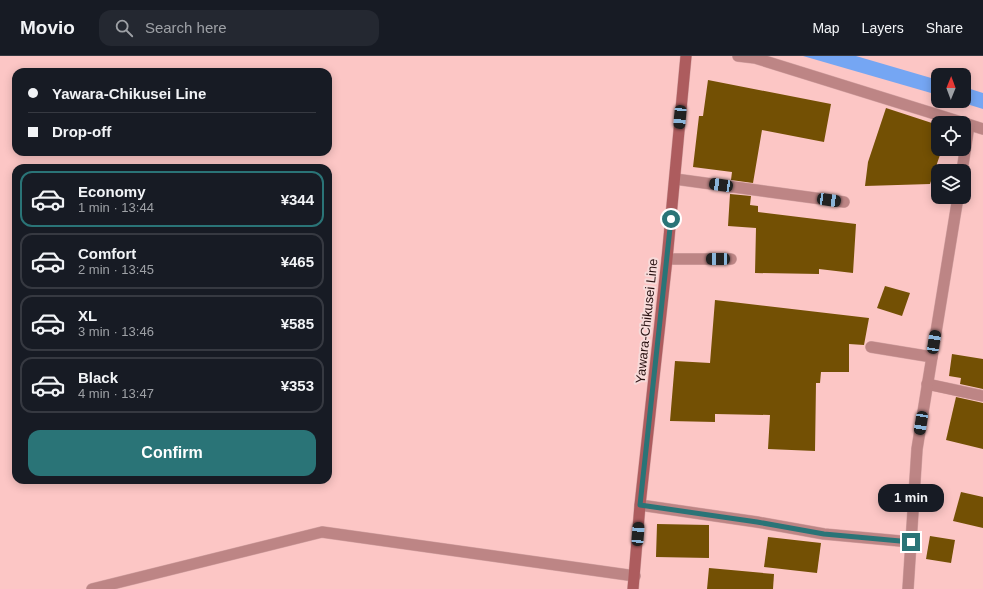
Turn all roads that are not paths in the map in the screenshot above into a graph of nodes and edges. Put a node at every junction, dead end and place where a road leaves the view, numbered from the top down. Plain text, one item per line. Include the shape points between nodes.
1 (686, 56) edge
2 (738, 56) edge
3 (940, 116) edge
4 (971, 125) edge
5 (983, 129) edge
6 (675, 179) junction
7 (844, 202) dead end
8 (957, 204) edge
9 (667, 259) junction
10 (731, 259) dead end
11 (871, 347) dead end
12 (932, 357) junction
13 (927, 384) junction
14 (983, 396) edge
15 (640, 505) junction
16 (911, 542) junction
17 (635, 576) junction
18 (92, 589) edge
19 (633, 589) edge
20 (908, 589) edge

1 - 6 main road, Yawara-Chikusei Line
2 - 3 street via 755,58
4 - 5 street
6 - 7 street
6 - 9 main road, Yawara-Chikusei Line
8 - 12 street
9 - 10 street
9 - 15 main road, Yawara-Chikusei Line
11 - 12 street
12 - 13 street
13 - 14 street
13 - 16 street via 917,448
15 - 16 street via 824,534
15 - 17 main road, Yawara-Chikusei Line
16 - 20 street
17 - 18 street via 322,532
17 - 19 main road, Yawara-Chikusei Line

